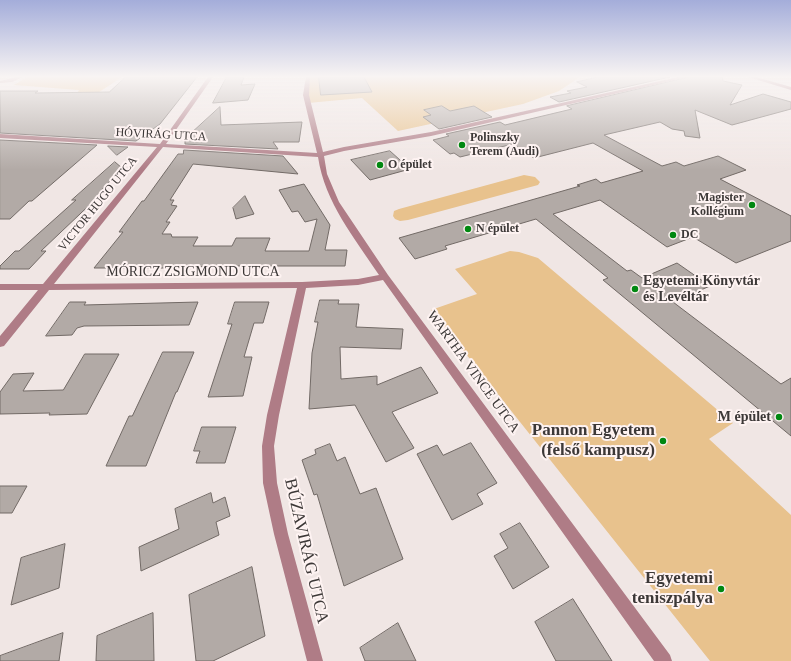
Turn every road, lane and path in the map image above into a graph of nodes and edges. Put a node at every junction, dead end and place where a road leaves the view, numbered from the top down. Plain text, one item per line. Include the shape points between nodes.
1 (189, 108) edge
2 (309, 108) edge
3 (548, 108) edge
4 (0, 136) edge
5 (161, 146) junction
6 (321, 155) junction
7 (385, 277) junction
8 (302, 285) junction
9 (0, 287) edge
10 (47, 287) junction
11 (0, 343) edge
12 (314, 661) edge
13 (664, 661) edge

1 - 5 street, VICTOR HUGO UTCA
2 - 6 street, WARTHA VINCE UTCA
3 - 6 street, HÓVIRÁG UTCA
4 - 5 street, HÓVIRÁG UTCA
5 - 6 street, HÓVIRÁG UTCA
5 - 10 street, VICTOR HUGO UTCA
6 - 7 street, WARTHA VINCE UTCA via 324,174 336,202
7 - 8 street, MÓRICZ ZSIGMOND UTCA via 358,282
7 - 13 street, WARTHA VINCE UTCA
8 - 10 street, MÓRICZ ZSIGMOND UTCA
8 - 12 street, BÚZAVIRÁG UTCA via 268,446 270,483
9 - 10 street, MÓRICZ ZSIGMOND UTCA
10 - 11 street, VICTOR HUGO UTCA

